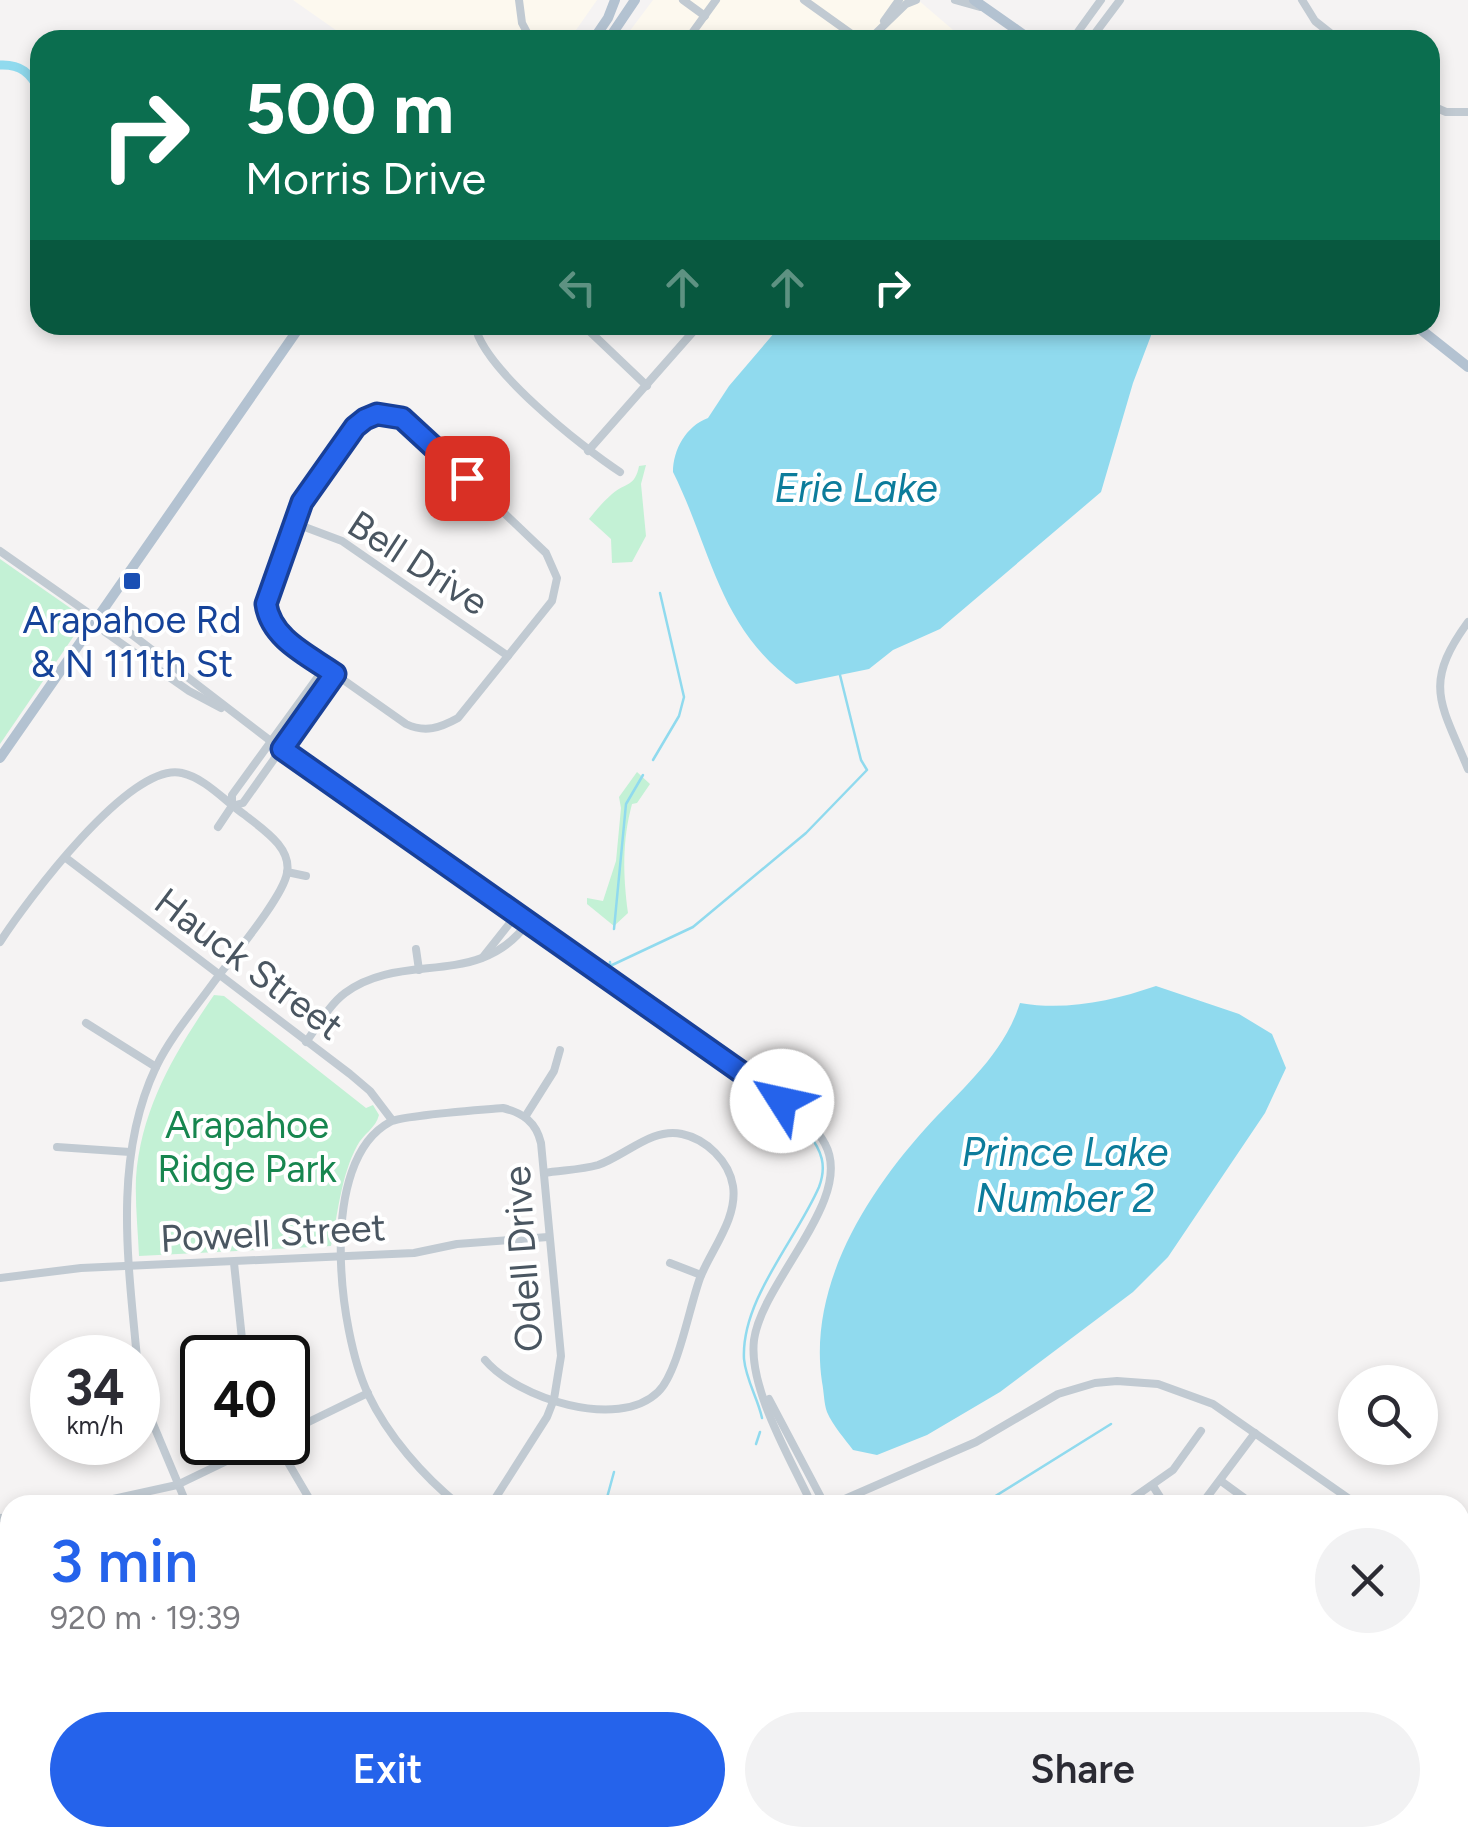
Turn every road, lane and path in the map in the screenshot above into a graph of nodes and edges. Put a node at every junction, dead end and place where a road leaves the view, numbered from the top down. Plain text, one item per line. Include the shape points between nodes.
1 (519, 0) edge
2 (615, 0) edge
3 (635, 0) edge
4 (683, 0) edge
5 (716, 0) edge
6 (804, 0) edge
7 (898, 0) edge
8 (916, 0) edge
9 (955, 0) edge
10 (974, 0) edge
11 (1101, 0) edge
12 (1120, 0) edge
13 (1302, 0) edge
14 (986, 8) junction
15 (705, 16) junction
16 (526, 30) edge
17 (600, 30) edge
18 (615, 30) edge
19 (695, 30) edge
20 (846, 30) edge
21 (878, 30) edge
22 (880, 30) edge
23 (1017, 30) edge
24 (1079, 30) edge
25 (1098, 30) edge
26 (1326, 30) edge
27 (1440, 109) edge
28 (1468, 112) edge
29 (294, 335) edge
30 (477, 335) edge
31 (593, 335) edge
32 (690, 335) edge
33 (1428, 335) edge
34 (1468, 366) edge
35 (647, 386) junction
36 (588, 451) junction
37 (620, 472) dead end
38 (294, 523) junction
39 (0, 551) edge
40 (97, 619) junction
41 (1468, 622) edge
42 (508, 656) junction
43 (325, 667) junction
44 (335, 674) junction
45 (272, 742) junction
46 (282, 749) junction
47 (0, 758) edge
48 (1468, 768) edge
49 (232, 806) junction
50 (218, 826) dead end
51 (66, 858) junction
52 (287, 872) junction
53 (306, 876) dead end
54 (516, 914) junction
55 (528, 922) junction
56 (0, 942) edge
57 (416, 949) dead end
58 (483, 957) junction
59 (419, 970) junction
60 (220, 973) junction
61 (86, 1024) dead end
62 (306, 1042) junction
63 (560, 1050) dead end
64 (156, 1068) junction
65 (525, 1117) junction
66 (392, 1120) junction
67 (57, 1147) dead end
68 (130, 1152) junction
69 (544, 1172) junction
70 (548, 1237) junction
71 (342, 1256) junction
72 (670, 1262) dead end
73 (234, 1263) junction
74 (129, 1268) junction
75 (701, 1275) junction
76 (0, 1278) edge
77 (135, 1335) edge
78 (242, 1335) edge
79 (485, 1360) dead end
80 (761, 1387) junction
81 (368, 1394) junction
82 (554, 1399) junction
83 (310, 1422) edge
84 (1201, 1431) dead end
85 (1255, 1433) junction
86 (160, 1443) edge
87 (218, 1465) edge
88 (290, 1465) edge
89 (1221, 1482) junction
90 (176, 1485) junction
91 (1153, 1486) junction
92 (131, 1495) edge
93 (182, 1495) edge
94 (307, 1495) edge
95 (449, 1495) edge
96 (498, 1495) edge
97 (808, 1495) edge
98 (823, 1495) edge
99 (851, 1495) edge
100 (1139, 1495) edge
101 (1159, 1495) edge
102 (1210, 1495) edge
103 (1240, 1495) edge
104 (1344, 1495) edge

1 - 16 street
2 - 17 main road
3 - 18 main road
4 - 15 street
5 - 15 street
6 - 20 street
7 - 21 street
8 - 22 street
9 - 14 street
10 - 14 main road
11 - 24 street
12 - 25 street
13 - 26 street
14 - 23 main road
15 - 19 street
27 - 28 street
29 - 40 main road
30 - 36 street via 486,354
31 - 35 street
32 - 35 street
33 - 34 main road
35 - 36 street
36 - 37 street
38 - 42 street, Bell Drive via 342,541
38 - 42 street via 355,427 377,414 402,418 546,554 556,575 552,600
38 - 43 street via 266,604 268,616 282,636
39 - 40 street
40 - 45 street via 106,632
40 - 47 main road
41 - 48 street via 1439,676
42 - 44 street via 458,718 431,729 416,728
43 - 44 street
43 - 45 street
44 - 46 street
45 - 46 street
45 - 49 street via 232,795
46 - 49 street via 244,802
46 - 54 street
49 - 50 street
49 - 51 street via 184,773 159,775 128,792
49 - 52 street via 270,834
51 - 56 street
51 - 60 street, Hauck Street
52 - 53 street
52 - 60 street
54 - 55 street
54 - 58 street
55 - 58 street via 513,944
55 - 80 street via 782,1101 827,1147 828,1191 757,1324 754,1357
57 - 59 street
58 - 59 street
59 - 62 street via 375,976 344,994
60 - 62 street, Hauck Street
60 - 64 street
61 - 64 street
62 - 66 street, Hauck Street via 370,1091
63 - 65 street
64 - 68 street
65 - 66 street via 503,1108
65 - 69 street, Odell Drive via 539,1133
66 - 71 street via 357,1159
67 - 68 street
68 - 74 street
69 - 70 street, Odell Drive
69 - 75 street via 595,1166 669,1133 709,1147 728,1170 733,1201
70 - 71 street, Powell Street
70 - 82 street, Odell Drive via 561,1356
71 - 73 street, Powell Street
71 - 81 street via 346,1319
72 - 75 street
73 - 74 street, Powell Street
73 - 78 street
74 - 76 street, Powell Street
74 - 77 street
75 - 82 street via 672,1374 660,1390 614,1411
79 - 82 street via 509,1382
80 - 97 street
80 - 98 street
81 - 83 street
81 - 95 street via 410,1457
82 - 96 street, Odell Drive
84 - 91 street
85 - 89 street
85 - 99 street via 1213,1404 1171,1388 1095,1384 1058,1394 976,1442
85 - 104 street
86 - 90 street
87 - 90 street
88 - 94 street
89 - 102 street
89 - 103 street
90 - 92 street
90 - 93 street
91 - 100 street
91 - 101 street

